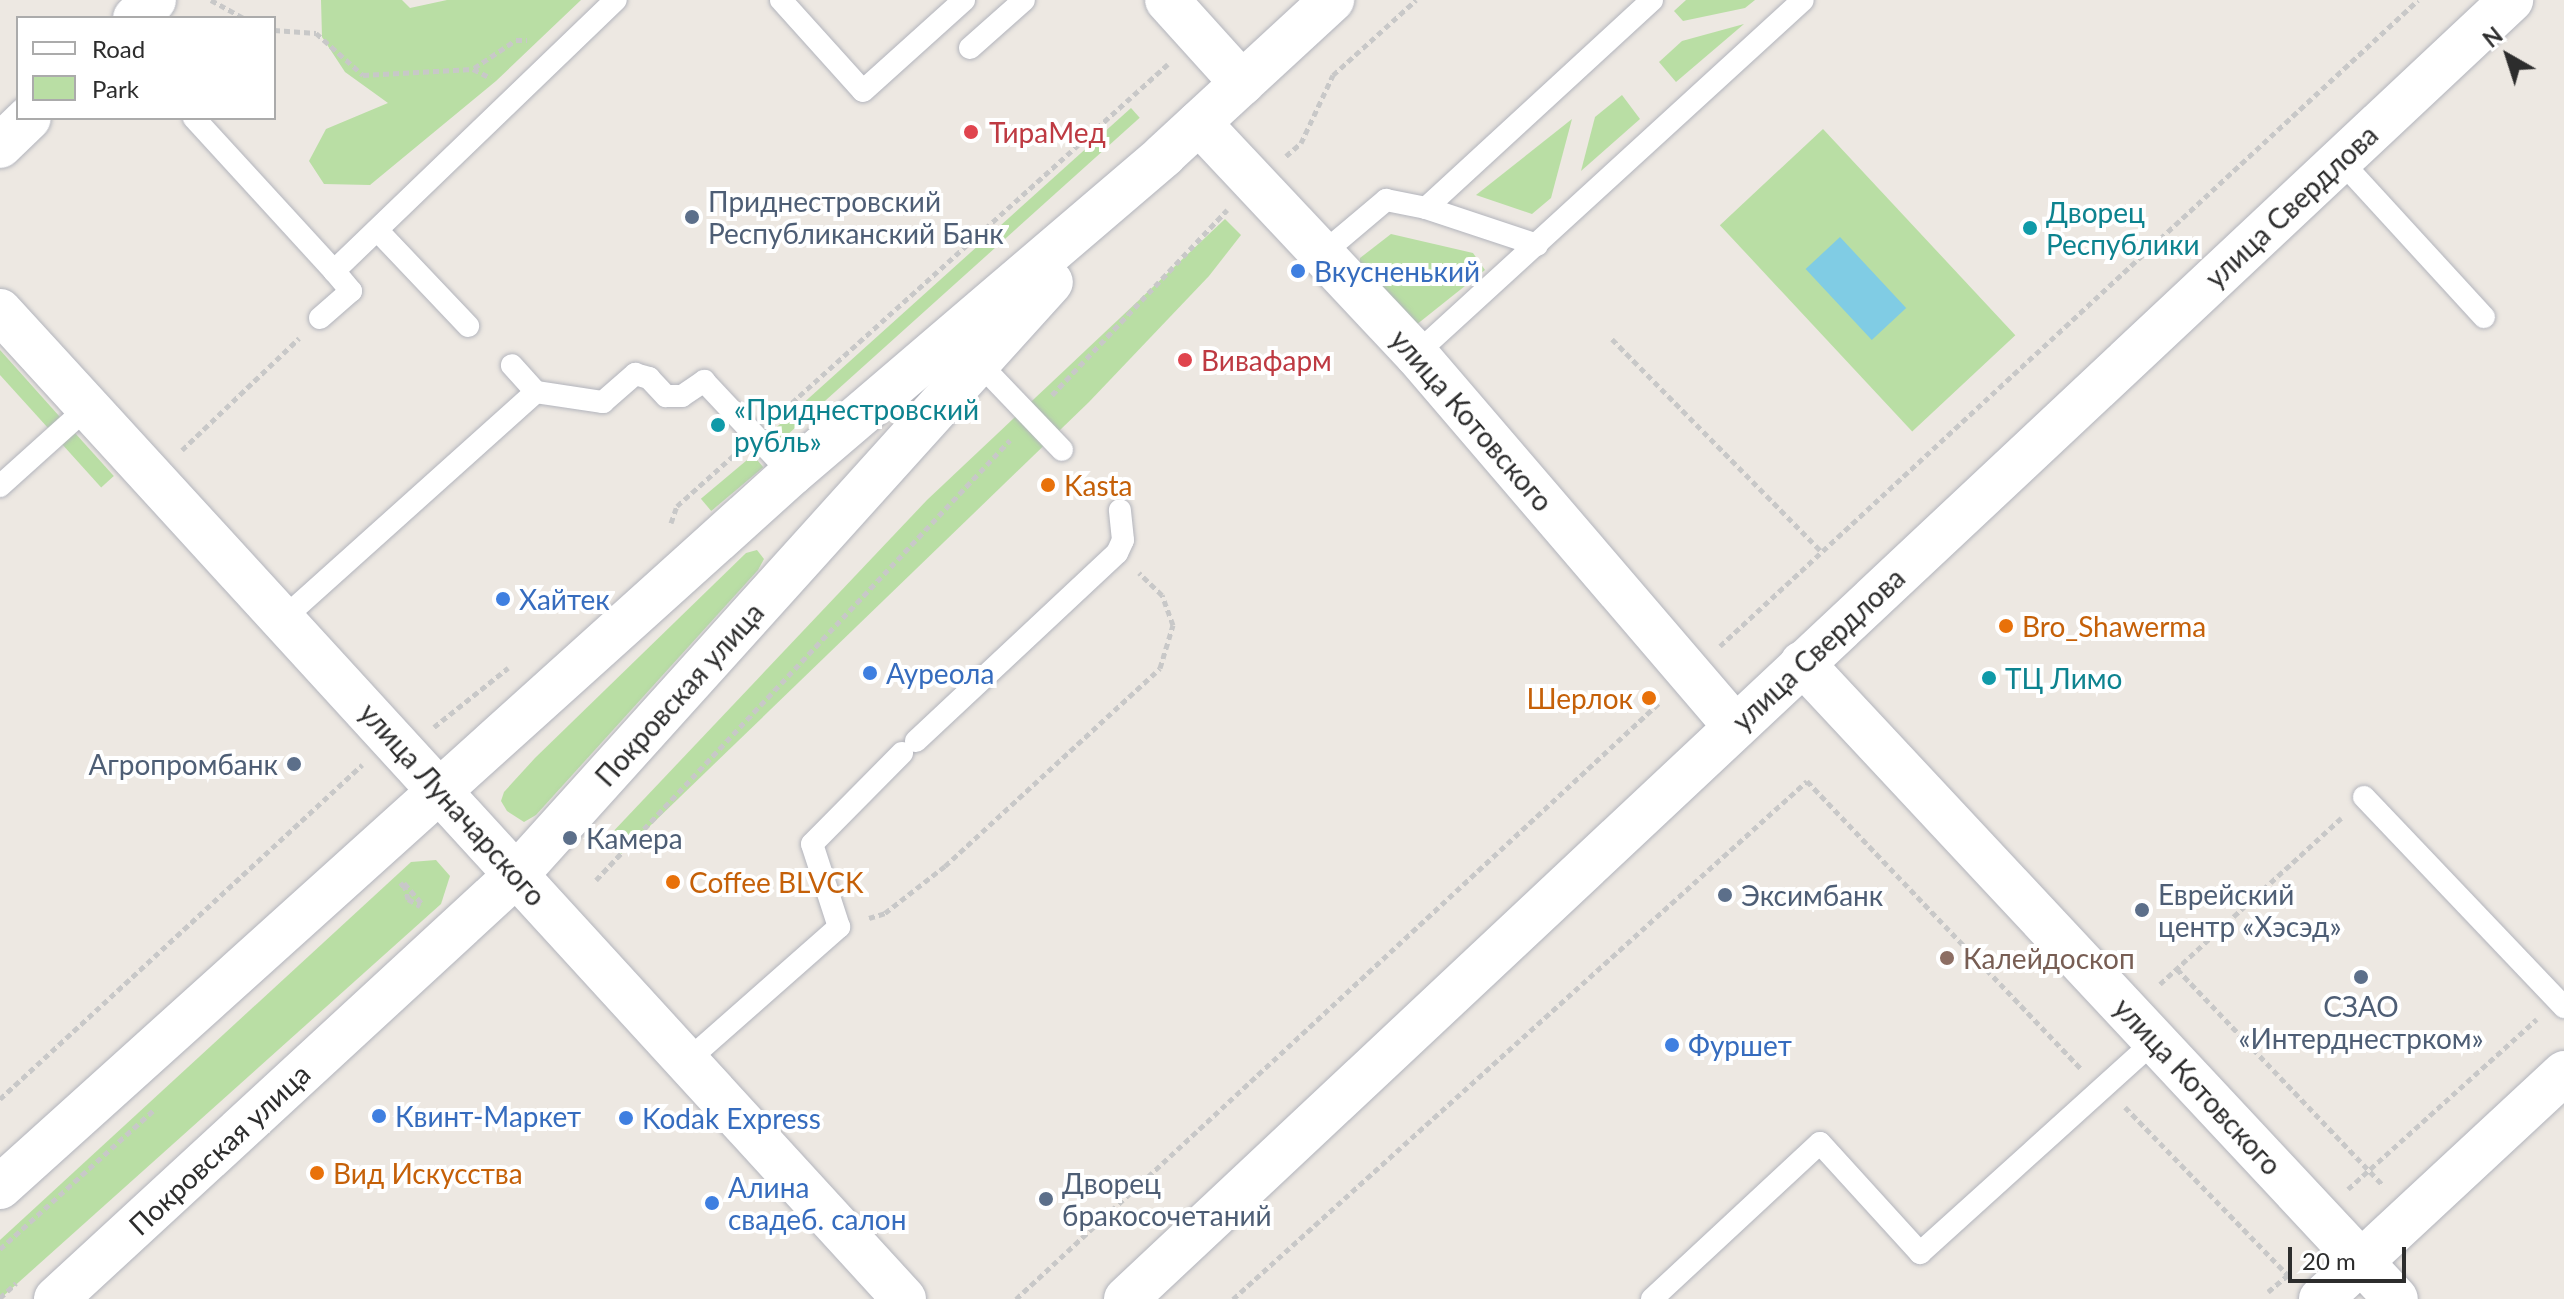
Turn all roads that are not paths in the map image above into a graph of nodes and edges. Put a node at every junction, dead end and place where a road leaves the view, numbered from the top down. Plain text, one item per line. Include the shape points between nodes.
1 (154, 0) edge
2 (616, 0) edge
3 (781, 0) edge
4 (964, 0) edge
5 (1024, 0) edge
6 (1167, 0) edge
7 (1332, 0) edge
8 (1652, 0) edge
9 (1803, 0) edge
10 (2511, 0) edge
11 (137, 16) edge
12 (970, 48) dead end
13 (1242, 83) junction
14 (27, 120) edge
15 (196, 120) edge
16 (1199, 123) junction
17 (0, 146) edge
18 (1164, 155) junction
19 (2340, 160) junction
20 (1426, 208) junction
21 (378, 231) junction
22 (1537, 245) junction
23 (1322, 254) junction
24 (334, 271) junction
25 (0, 311) edge
26 (2484, 317) dead end
27 (320, 318) road end
28 (468, 326) dead end
29 (1416, 354) junction
30 (979, 363) junction
31 (512, 365) dead end
32 (536, 392) junction
33 (89, 406) junction
34 (1062, 450) dead end
35 (791, 474) junction
36 (0, 486) edge
37 (1120, 510) dead end
38 (284, 618) junction
39 (1802, 663) junction
40 (1735, 726) junction
41 (442, 792) junction
42 (2364, 797) road end
43 (517, 874) junction
44 (2560, 1004) edge
45 (2142, 1027) junction
46 (687, 1061) junction
47 (2564, 1073) edge
48 (0, 1187) edge
49 (2361, 1262) junction
50 (40, 1288) edge
51 (904, 1299) edge
52 (1126, 1299) edge
53 (1652, 1299) edge
54 (2321, 1299) edge
55 (2396, 1299) edge

1 - 11 street
2 - 21 lane
3 - 4 lane via 863,91
5 - 12 lane
6 - 13 street
7 - 13 street, Покровская улица
8 - 20 lane
9 - 22 lane
10 - 19 street, улица Свердлова
13 - 16 street, Покровская улица
14 - 17 street
15 - 24 lane
16 - 18 street, Покровская улица
16 - 23 street, улица Котовского
18 - 30 street, Покровская улица
18 - 35 street, Покровская улица
19 - 26 lane
19 - 39 street, улица Свердлова
20 - 22 lane
20 - 23 lane via 1386,200
21 - 24 lane
21 - 28 lane
22 - 29 lane
23 - 29 street, улица Котовского
24 - 27 lane via 351,291
25 - 33 street, улица Луначарского
29 - 40 street, улица Котовского
30 - 34 lane
30 - 43 street, Покровская улица
31 - 32 lane
32 - 35 lane via 603,402 635,374 649,378 666,396 682,396 704,381
32 - 38 lane
33 - 36 lane
33 - 38 street, улица Луначарского
35 - 41 street, Покровская улица
37 - 46 lane via 1123,540 1117,553 812,844 839,927
38 - 41 street, улица Луначарского
39 - 40 street, улица Свердлова
39 - 45 street, улица Котовского
40 - 52 street, улица Свердлова
41 - 43 street, улица Луначарского
41 - 48 street, Покровская улица
42 - 44 lane
43 - 46 street, улица Луначарского
43 - 50 street, Покровская улица
45 - 49 street, улица Котовского
45 - 53 lane via 2103,1089 1920,1253 1820,1143
46 - 51 street, улица Луначарского
47 - 49 street
49 - 54 street
49 - 55 street, улица Котовского

